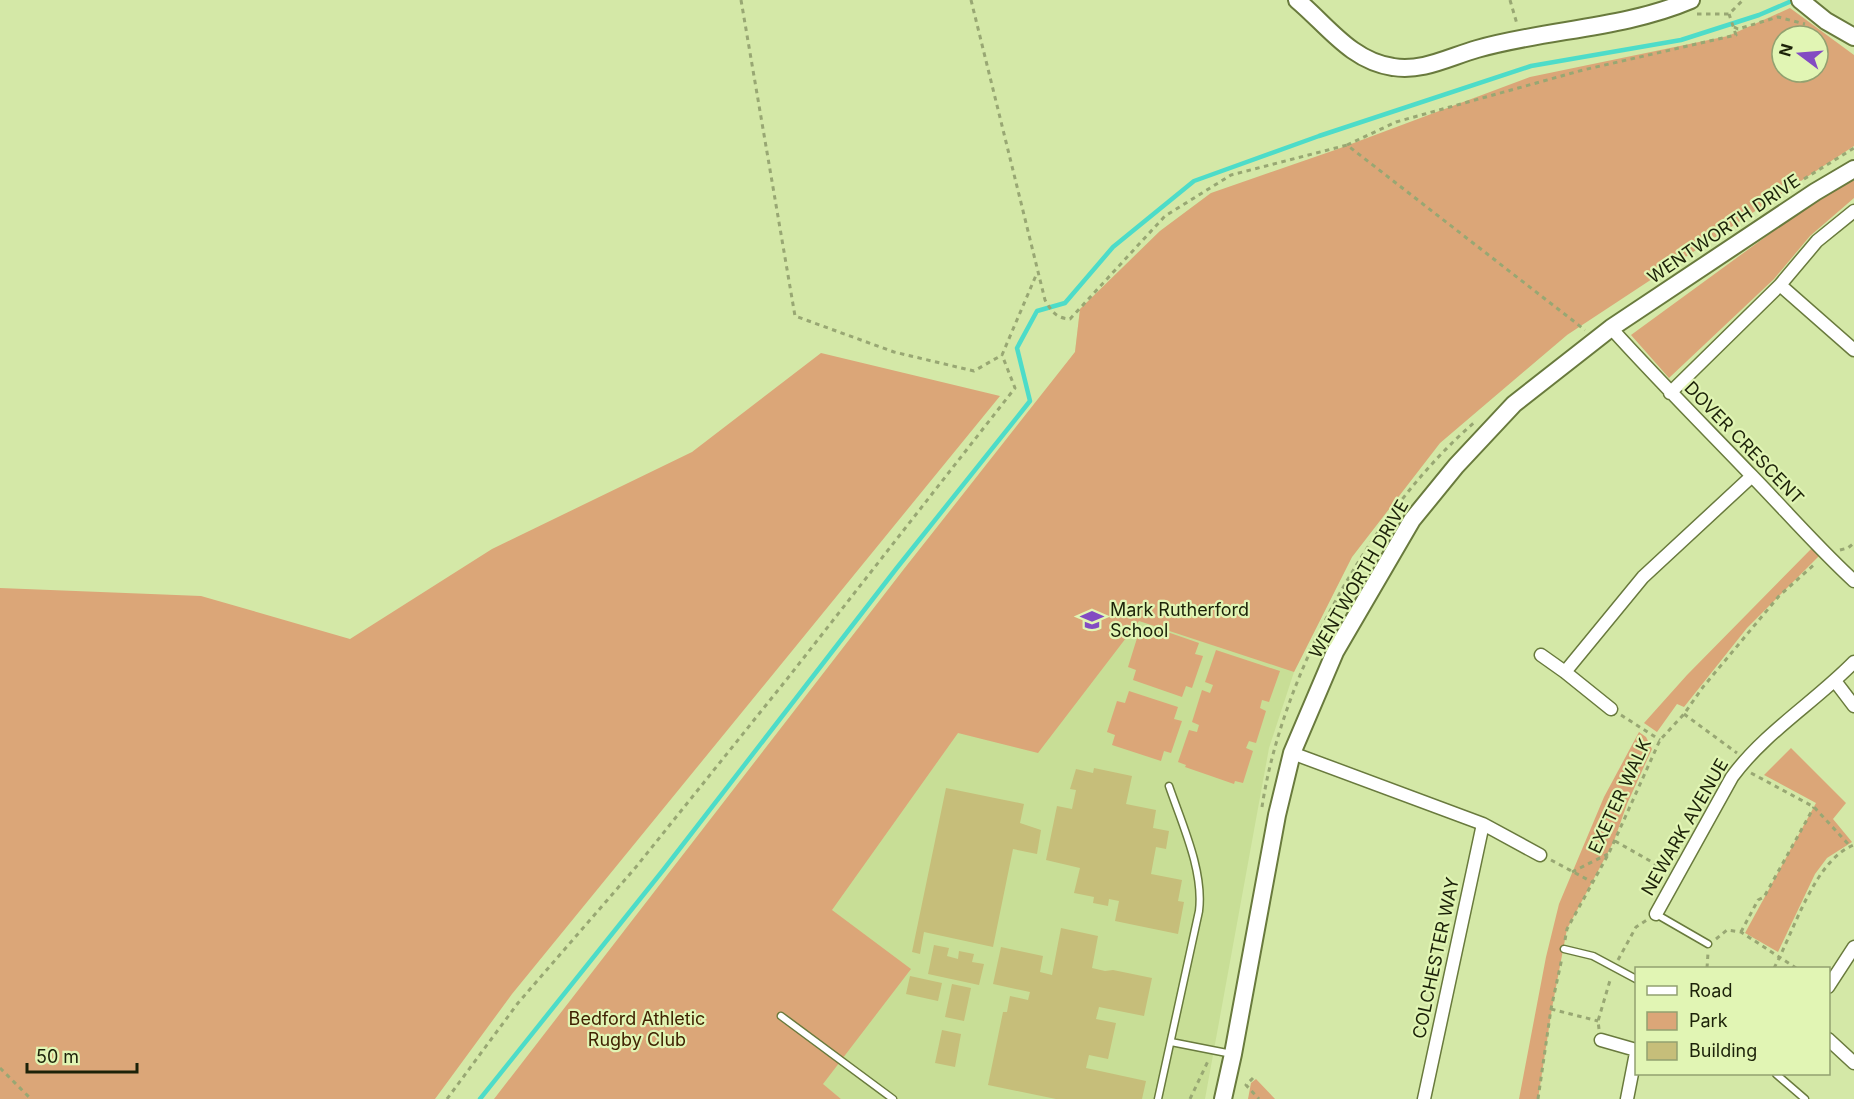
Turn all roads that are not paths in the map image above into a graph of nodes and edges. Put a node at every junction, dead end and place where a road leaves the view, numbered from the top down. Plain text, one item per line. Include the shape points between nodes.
1 (1297, 0) edge
2 (1690, 0) edge
3 (1800, 0) edge
4 (1854, 37) edge
5 (1854, 169) edge
6 (1854, 211) edge
7 (1780, 285) junction
8 (1611, 328) junction
9 (1854, 350) edge
10 (1670, 393) junction
11 (1752, 476) junction
12 (1854, 581) edge
13 (1542, 655) dead end
14 (1854, 662) edge
15 (1565, 672) junction
16 (1835, 681) junction
17 (1854, 706) edge
18 (1611, 709) road end
19 (1292, 753) junction
20 (1170, 786) dead end
21 (1483, 824) junction
22 (1540, 855) road end
23 (1656, 914) joint
24 (1708, 944) road end
25 (1854, 947) edge
26 (1564, 949) road end
27 (1635, 978) edge
28 (1830, 984) edge
29 (782, 1016) dead end
30 (1601, 1040) dead end
31 (1830, 1041) edge
32 (1171, 1042) junction
33 (1635, 1052) edge
34 (1233, 1054) junction
35 (1635, 1057) edge
36 (1854, 1063) edge
37 (1777, 1075) edge
38 (893, 1099) edge
39 (1158, 1099) edge
40 (1223, 1099) edge
41 (1424, 1099) edge
42 (1627, 1099) edge
43 (1805, 1099) edge

1 - 2 street via 1344,46 1392,67 1416,67 1477,49 1641,17
3 - 4 street
5 - 8 street, WENTWORTH DRIVE
6 - 7 street via 1817,241
7 - 9 street
7 - 10 street
8 - 10 street, DOVER CRESCENT
8 - 19 street, WENTWORTH DRIVE via 1514,404 1412,520 1335,652
10 - 11 street, DOVER CRESCENT
11 - 12 street, DOVER CRESCENT
11 - 15 street via 1643,577
13 - 15 street
14 - 16 street, NEWARK AVENUE
15 - 18 street
16 - 17 street
16 - 23 street, NEWARK AVENUE via 1742,763
19 - 21 street
19 - 34 street, WENTWORTH DRIVE
20 - 32 lane via 1201,895
21 - 22 street
21 - 41 street, COLCHESTER WAY
23 - 24 lane
25 - 28 street
26 - 27 lane via 1593,956
29 - 38 lane
30 - 33 street
31 - 36 street
32 - 34 lane
32 - 39 lane
34 - 40 street, WENTWORTH DRIVE
35 - 42 street
37 - 43 lane

